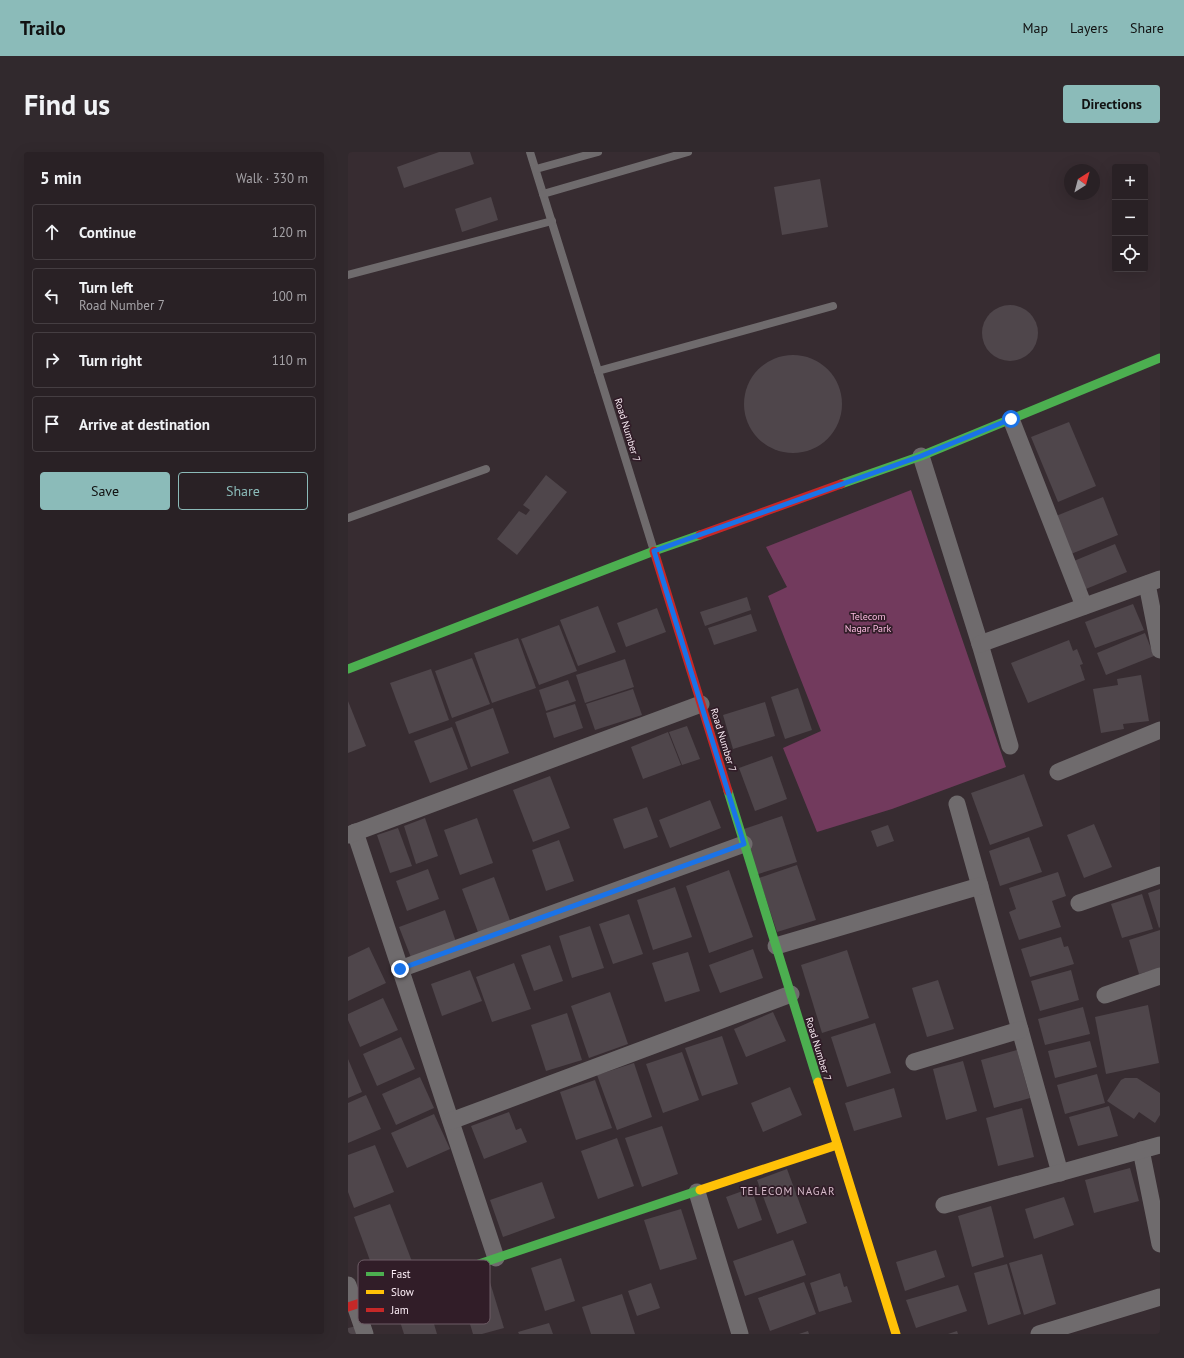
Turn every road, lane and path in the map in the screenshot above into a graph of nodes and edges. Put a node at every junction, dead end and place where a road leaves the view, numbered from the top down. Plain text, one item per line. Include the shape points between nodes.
1 (530, 152) edge
2 (598, 152) edge
3 (688, 152) edge
4 (536, 169) junction
5 (543, 194) junction
6 (552, 221) junction
7 (348, 274) edge
8 (833, 306) dead end
9 (1160, 358) edge
10 (598, 371) junction
11 (1011, 419) junction
12 (921, 456) junction
13 (486, 469) dead end
14 (348, 518) edge
15 (654, 551) junction
16 (1153, 581) edge
17 (1084, 606) junction
18 (980, 644) junction
19 (1160, 650) edge
20 (348, 669) edge
21 (701, 704) junction
22 (1160, 730) edge
23 (1010, 746) dead end
24 (1058, 772) dead end
25 (957, 804) dead end
26 (351, 833) edge
27 (744, 844) junction
28 (1160, 875) edge
29 (980, 886) junction
30 (1079, 903) dead end
31 (776, 946) junction
32 (400, 969) junction
33 (1160, 976) edge
34 (791, 994) junction
35 (1104, 995) dead end
36 (1020, 1030) junction
37 (914, 1062) dead end
38 (451, 1121) junction
39 (838, 1145) junction
40 (1160, 1145) edge
41 (1141, 1150) junction
42 (1060, 1173) junction
43 (697, 1192) junction
44 (944, 1205) dead end
45 (1160, 1244) edge
46 (496, 1258) junction
47 (490, 1260) edge
48 (348, 1286) edge
49 (1160, 1297) edge
50 (352, 1306) edge
51 (358, 1319) edge
52 (360, 1324) edge
53 (365, 1334) edge
54 (740, 1334) edge
55 (896, 1334) edge
56 (1039, 1334) edge

1 - 4 lane, Road Number 7
2 - 4 lane
3 - 5 lane
4 - 5 lane, Road Number 7
5 - 6 lane, Road Number 7
6 - 7 lane
6 - 10 lane, Road Number 7
8 - 10 lane
9 - 11 street
10 - 15 lane, Road Number 7
11 - 12 street
11 - 17 street
12 - 15 street
12 - 18 street
13 - 14 lane
15 - 20 street
15 - 21 street, Road Number 7
16 - 17 street
16 - 19 street
17 - 18 street
18 - 23 street
21 - 26 street
21 - 27 street, Road Number 7
22 - 24 street
25 - 29 street
26 - 32 street
27 - 31 street, Road Number 7
27 - 32 street
28 - 30 street
29 - 31 street
29 - 36 street
31 - 34 street, Road Number 7
32 - 38 street
33 - 35 street
34 - 38 street
34 - 39 street, Road Number 7
36 - 37 street
36 - 42 street
38 - 46 street
39 - 43 street
39 - 55 street, Road Number 7
40 - 41 street
41 - 42 street
41 - 45 street
42 - 44 street
43 - 46 street
43 - 54 street
46 - 47 street
48 - 50 street
49 - 56 street
50 - 51 street
52 - 53 street

